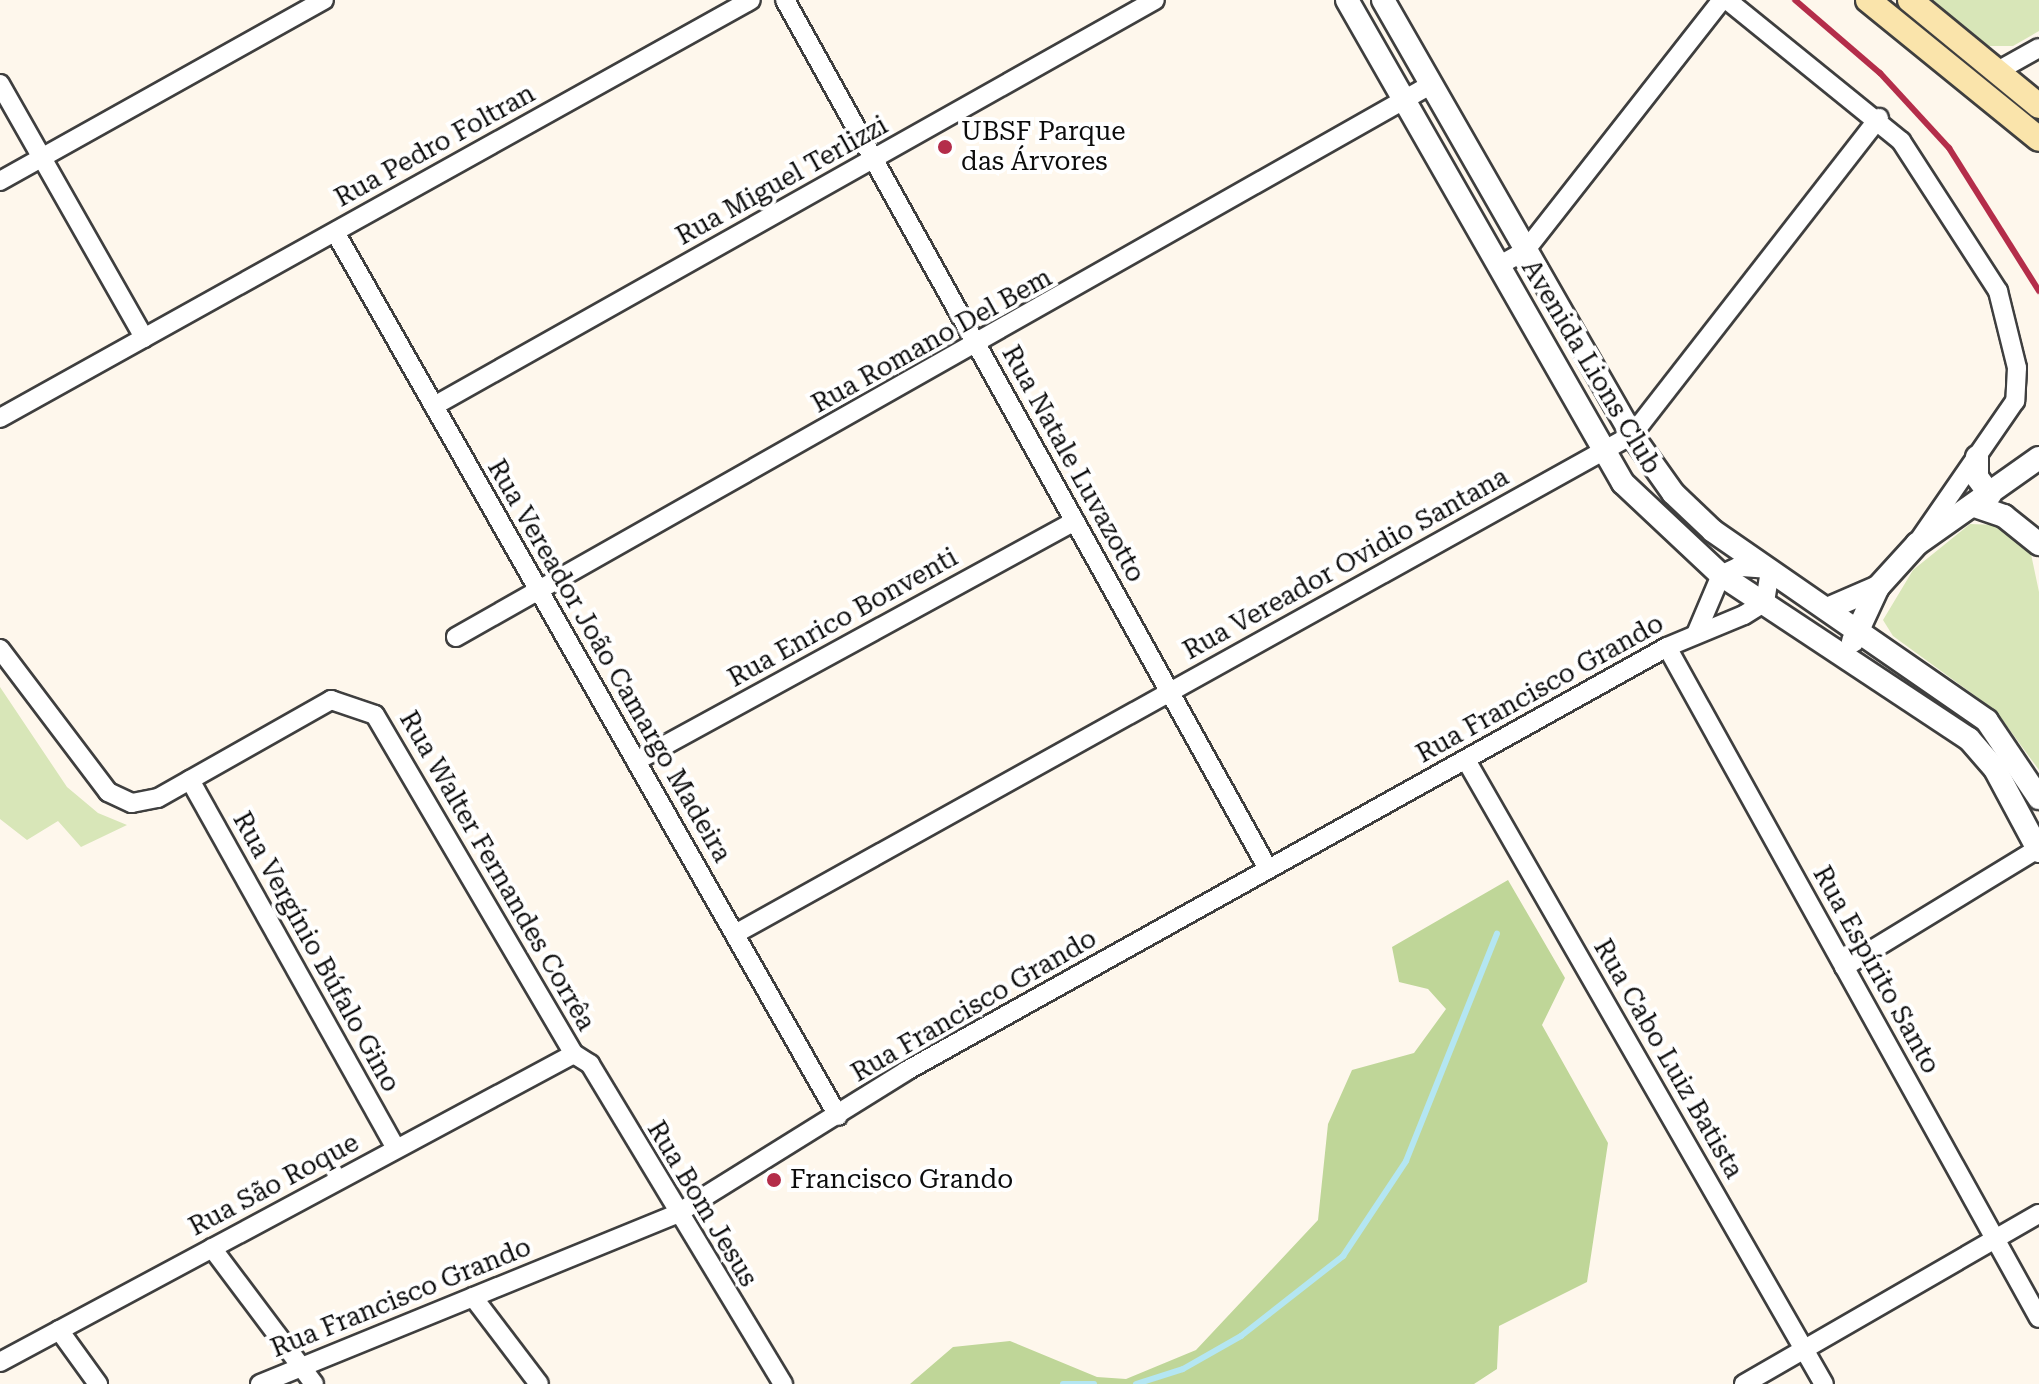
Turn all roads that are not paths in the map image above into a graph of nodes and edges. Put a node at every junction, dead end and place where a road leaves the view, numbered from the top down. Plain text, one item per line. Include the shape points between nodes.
1 (324, 0) edge
2 (751, 0) edge
3 (785, 0) edge
4 (1155, 0) edge
5 (1347, 0) edge
6 (1383, 0) edge
7 (1724, 0) edge
8 (1868, 0) edge
9 (1910, 0) edge
10 (2039, 48) edge
11 (1996, 72) junction
12 (0, 84) edge
13 (1432, 84) junction
14 (1405, 98) junction
15 (2039, 106) edge
16 (1879, 118) junction
17 (2039, 139) edge
18 (42, 157) junction
19 (874, 159) junction
20 (0, 181) edge
21 (335, 232) junction
22 (1525, 251) junction
23 (1498, 266) junction
24 (144, 338) junction
25 (978, 346) junction
26 (434, 406) junction
27 (0, 418) edge
28 (1632, 435) junction
29 (1604, 451) junction
30 (1977, 457) junction
31 (2039, 458) edge
32 (1982, 501) junction
33 (1075, 521) junction
34 (1917, 544) junction
35 (2039, 544) edge
36 (1770, 569) junction
37 (1721, 575) junction
38 (1878, 587) junction
39 (539, 591) junction
40 (1765, 602) junction
41 (1827, 609) junction
42 (1858, 628) junction
43 (1696, 634) junction
44 (456, 637) dead end
45 (1667, 647) junction
46 (0, 649) edge
47 (1852, 658) junction
48 (1170, 692) junction
49 (1466, 760) junction
50 (636, 761) junction
51 (190, 780) junction
52 (2039, 798) edge
53 (2039, 850) edge
54 (1268, 869) junction
55 (735, 934) junction
56 (1844, 967) junction
57 (574, 1054) junction
58 (838, 1116) junction
59 (396, 1148) junction
60 (2039, 1214) edge
61 (675, 1215) junction
62 (1995, 1240) junction
63 (212, 1248) junction
64 (473, 1297) junction
65 (2039, 1318) edge
66 (59, 1330) junction
67 (1805, 1349) junction
68 (0, 1362) edge
69 (301, 1367) junction
70 (98, 1384) edge
71 (260, 1384) edge
72 (314, 1384) edge
73 (539, 1384) edge
74 (783, 1384) edge
75 (1744, 1384) edge
76 (1824, 1384) edge

1 - 18 street
2 - 21 street, Rua Pedro Foltran
3 - 19 street, Rua Natale Luvazotto
4 - 19 street, Rua Miguel Terlizzi
5 - 14 street, Avenida Lions Club
6 - 13 street, Avenida Lions Club
7 - 16 street
7 - 22 street
8 - 17 main road
9 - 11 main road
10 - 11 street
11 - 15 main road
12 - 18 street
13 - 14 street, Rua Romano Del Bem
13 - 22 street, Avenida Lions Club
14 - 23 street, Avenida Lions Club
14 - 25 street, Rua Romano Del Bem
16 - 28 street, Rua Vereador Ovidio Santana
16 - 30 street via 1923,168 1998,291 2019,388
18 - 20 street
18 - 24 street
19 - 25 street, Rua Natale Luvazotto
19 - 26 street, Rua Miguel Terlizzi
21 - 24 street, Rua Pedro Foltran
21 - 26 street, Rua Vereador João Camargo Madeira
22 - 23 street
22 - 28 street, Avenida Lions Club
23 - 29 street, Avenida Lions Club
24 - 27 street
25 - 33 street, Rua Natale Luvazotto
25 - 39 street, Rua Romano Del Bem
26 - 39 street, Rua Vereador João Camargo Madeira
28 - 29 street, Rua Vereador Ovidio Santana
28 - 36 street, Avenida Lions Club via 1695,517
29 - 37 street, Avenida Lions Club via 1650,513
29 - 48 street, Rua Vereador Ovidio Santana
30 - 32 street
30 - 34 street
31 - 32 street
32 - 34 street
32 - 35 street
33 - 48 street, Rua Natale Luvazotto
33 - 50 street, Rua Enrico Bonventi
34 - 38 street
36 - 37 street via 1738,567
36 - 40 street
36 - 41 street, Avenida Lions Club
37 - 40 street, Avenida Lions Club
37 - 43 street, Rua Francisco Grando
38 - 41 street
38 - 42 street
39 - 44 street, Rua Romano Del Bem
39 - 50 street, Rua Vereador João Camargo Madeira
40 - 43 street, Rua Francisco Grando
40 - 47 street, Avenida Lions Club
41 - 42 street, Avenida Lions Club
42 - 47 street
42 - 52 street, Avenida Lions Club via 1987,721
43 - 45 street, Rua Francisco Grando
45 - 49 street, Rua Francisco Grando
45 - 56 street, Rua Espírito Santo
46 - 51 street, Rua Walter Fernandes Corrêa via 108,792 142,804
47 - 53 street, Avenida Lions Club via 1984,754
48 - 54 street, Rua Natale Luvazotto
48 - 55 street, Rua Vereador Ovidio Santana
49 - 54 street, Rua Francisco Grando
49 - 67 street, Rua Cabo Luiz Batista
50 - 55 street, Rua Vereador João Camargo Madeira
51 - 57 street, Rua Walter Fernandes Corrêa via 331,700 362,705 389,733
51 - 59 street, Rua Vergínio Búfalo Gino
53 - 56 street
54 - 58 street, Rua Francisco Grando
55 - 58 street, Rua Vereador João Camargo Madeira
56 - 62 street, Rua Espírito Santo
57 - 59 street, Rua São Roque
57 - 61 street, Rua Bom Jesus via 590,1064
58 - 61 street, Rua Francisco Grando
59 - 63 street, Rua São Roque
60 - 62 street
61 - 64 street, Rua Francisco Grando
61 - 74 street, Rua Bom Jesus
62 - 65 street, Rua Espírito Santo
62 - 67 street
63 - 66 street, Rua São Roque
63 - 69 street
64 - 69 street, Rua Francisco Grando
64 - 73 street
66 - 68 street, Rua São Roque
66 - 70 street
67 - 75 street
67 - 76 street, Rua Cabo Luiz Batista
69 - 71 street, Rua Francisco Grando
69 - 72 street

